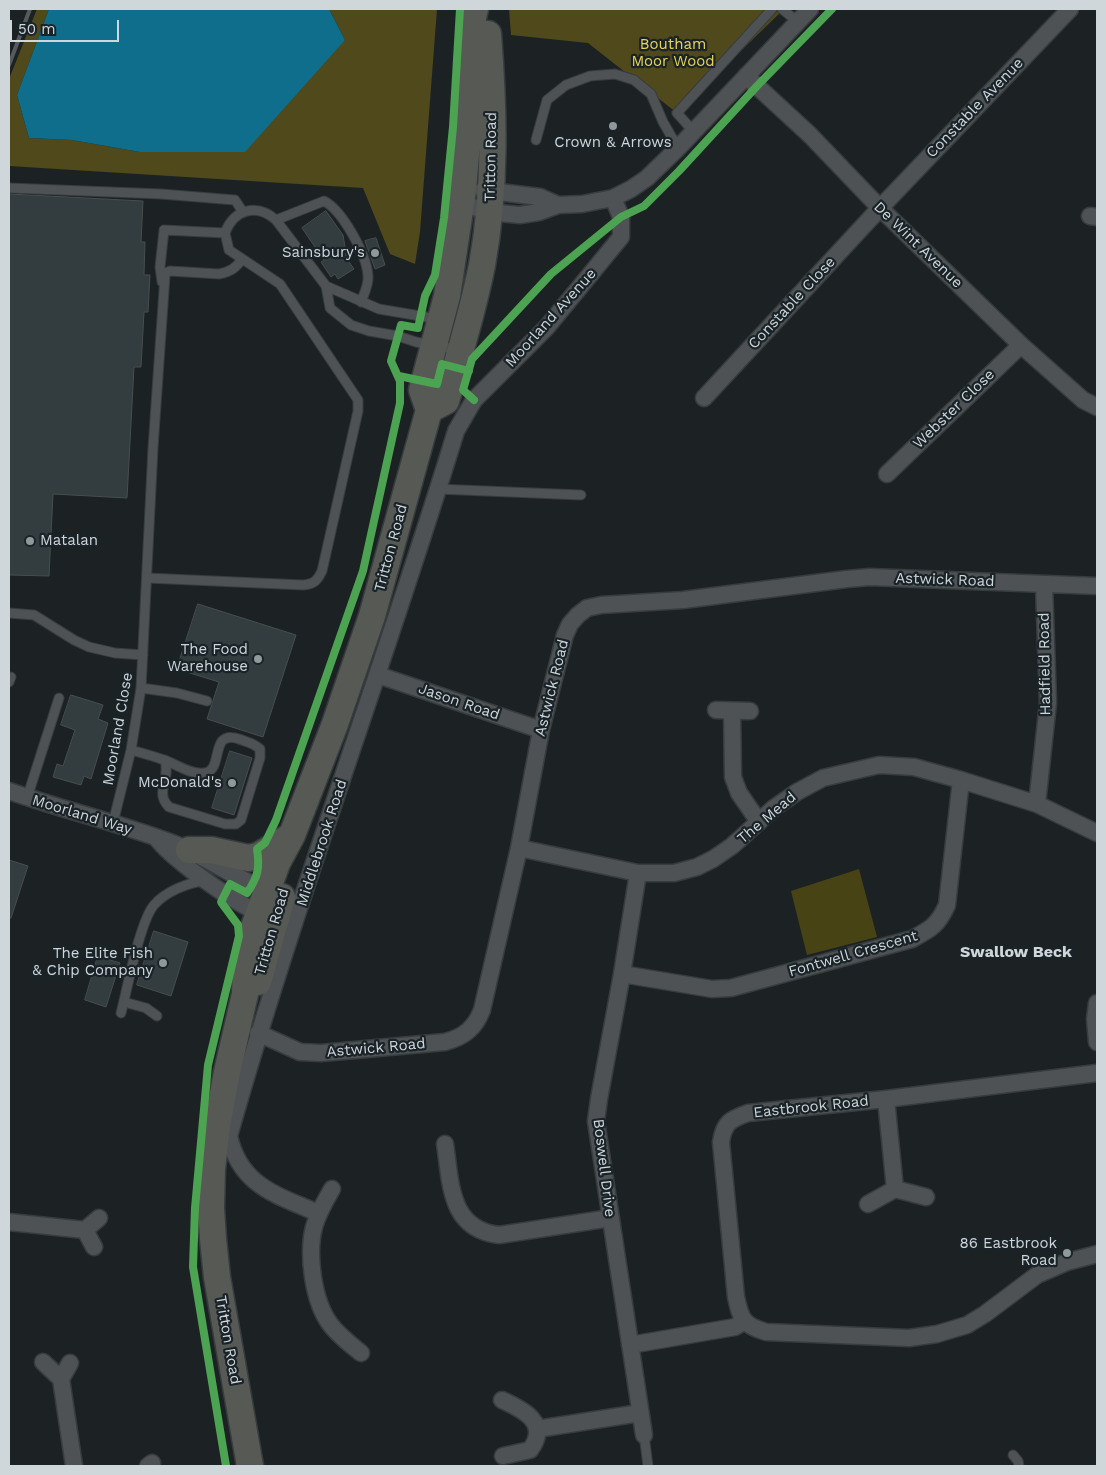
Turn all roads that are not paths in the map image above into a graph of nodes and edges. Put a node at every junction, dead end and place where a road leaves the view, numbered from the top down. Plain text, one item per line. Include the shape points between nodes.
1 (475, 9) edge
2 (484, 9) edge
3 (772, 9) edge
4 (782, 9) edge
5 (810, 9) edge
6 (1070, 9) edge
7 (798, 22) junction
8 (746, 76) junction
9 (694, 132) junction
10 (536, 140) dead end
11 (678, 148) junction
12 (9, 188) edge
13 (462, 196) junction
14 (613, 198) junction
15 (490, 201) junction
16 (558, 205) junction
17 (880, 208) junction
18 (244, 212) junction
19 (276, 220) junction
20 (225, 233) junction
21 (242, 258) junction
22 (326, 286) junction
23 (164, 292) junction
24 (361, 302) junction
25 (445, 331) junction
26 (1021, 345) junction
27 (704, 398) dead end
28 (1097, 407) edge
29 (429, 410) junction
30 (456, 432) joint
31 (887, 474) dead end
32 (438, 489) junction
33 (581, 495) dead end
34 (147, 578) junction
35 (1044, 584) junction
36 (1097, 586) edge
37 (9, 613) edge
38 (143, 655) junction
39 (378, 675) junction
40 (141, 688) junction
41 (59, 698) dead end
42 (207, 701) dead end
43 (750, 710) dead end
44 (541, 730) junction
45 (130, 750) junction
46 (165, 760) junction
47 (961, 780) junction
48 (9, 791) edge
49 (27, 798) junction
50 (1037, 804) junction
51 (759, 822) junction
52 (113, 824) junction
53 (1097, 833) edge
54 (292, 836) junction
55 (156, 838) junction
56 (519, 848) junction
57 (188, 850) junction
58 (638, 873) junction
59 (206, 880) junction
60 (271, 905) junction
61 (622, 974) junction
62 (124, 1002) junction
63 (1097, 1003) edge
64 (121, 1014) dead end
65 (157, 1016) dead end
66 (258, 1033) junction
67 (1097, 1042) edge
68 (1097, 1073) edge
69 (886, 1099) junction
70 (445, 1144) dead end
71 (332, 1188) dead end
72 (895, 1189) junction
73 (926, 1196) dead end
74 (868, 1204) dead end
75 (318, 1213) junction
76 (99, 1218) dead end
77 (610, 1218) junction
78 (9, 1222) edge
79 (85, 1230) junction
80 (94, 1247) dead end
81 (1097, 1254) edge
82 (743, 1322) junction
83 (630, 1345) junction
84 (361, 1353) dead end
85 (42, 1362) dead end
86 (70, 1364) dead end
87 (61, 1379) junction
88 (502, 1400) dead end
89 (640, 1413) junction
90 (537, 1429) junction
91 (644, 1435) joint
92 (1012, 1455) dead end
93 (503, 1456) dead end
94 (74, 1466) edge
95 (250, 1466) edge
96 (648, 1466) edge
97 (1019, 1466) edge

1 - 13 main road, Tritton Road
2 - 15 main road, Tritton Road via 490,57 493,160
3 - 9 lane via 677,113
4 - 7 lane
5 - 7 street
6 - 17 street, Constable Avenue
7 - 8 street
8 - 9 street
8 - 17 street, De Wint Avenue via 810,135
9 - 11 street
10 - 11 lane via 548,100 566,85 590,76 615,74 634,80 651,94 662,122
11 - 14 street via 647,178
12 - 18 lane via 235,200
13 - 15 street
13 - 25 main road, Tritton Road
14 - 16 street
14 - 30 street, Moorland Avenue via 621,217 621,237 547,327 474,400
15 - 16 street via 540,198
15 - 16 street via 520,215
15 - 25 main road, Tritton Road via 482,265
17 - 26 street, De Wint Avenue
17 - 27 street, Constable Close
18 - 19 lane via 268,213
18 - 20 lane via 233,218
19 - 22 lane
19 - 24 lane via 324,201 332,205 355,239 366,266 368,277
20 - 21 lane via 229,250
20 - 23 lane via 164,230 160,267
21 - 23 lane via 234,269 226,273 166,272
21 - 34 lane via 280,284 358,400 322,571 312,584 303,585
22 - 24 lane
22 - 25 lane via 330,308 350,325 398,336
23 - 34 lane, Moorland Close
24 - 25 lane
25 - 29 main road, Tritton Road via 422,390
25 - 29 main road, Tritton Road via 462,350 446,401
26 - 28 street, De Wint Avenue via 1083,400
26 - 31 street, Webster Close
29 - 54 main road, Tritton Road via 372,616
30 - 32 street, Middlebrook Road
32 - 33 lane
32 - 39 street, Middlebrook Road
34 - 38 lane, Moorland Close
35 - 36 street, Astwick Road
35 - 44 street, Astwick Road via 870,577 683,600 587,608 570,624 565,635
35 - 50 street, Hadfield Road via 1048,703
37 - 38 lane via 34,615 89,647
38 - 40 lane, Moorland Close
39 - 44 street, Jason Road
39 - 66 street, Middlebrook Road
40 - 42 lane
40 - 45 lane, Moorland Close
41 - 49 lane
43 - 51 street via 724,710 733,777 739,793
44 - 56 street, Astwick Road
45 - 46 lane
45 - 52 lane, Moorland Close
46 - 46 lane via 190,771 204,773 215,763 220,743 226,738 255,744 260,749 260,758 241,820 236,824 225,824 169,807 162,795 168,770
47 - 50 street, The Mead
47 - 51 street, The Mead via 914,767 878,765 823,778 774,808
47 - 61 street, Fontwell Crescent via 947,905 940,920 929,930 912,939 731,988 712,989
48 - 49 street, Moorland Way
49 - 52 street, Moorland Way
50 - 53 street, The Mead
51 - 58 street, The Mead via 732,846 697,867 674,873
52 - 55 street, Moorland Way
54 - 57 main road via 253,857
54 - 60 main road, Tritton Road via 277,863
55 - 57 street, Moorland Way
55 - 59 street, Moorland Way via 167,851
56 - 58 street, The Mead
56 - 66 street, Astwick Road via 482,1010 470,1031 445,1042 321,1053 300,1052
57 - 60 street, Moorland Way
58 - 61 street, Boswell Drive
59 - 60 street, Moorland Way
59 - 62 lane via 188,883 153,905 145,922
60 - 95 main road, Tritton Road via 253,930 246,960 245,994 227,1072 212,1169 211,1208 217,1277
61 - 77 street, Boswell Drive via 596,1120
62 - 64 lane
62 - 65 lane via 146,1008
63 - 67 street
66 - 75 street, Middlebrook Road via 229,1136 230,1143 247,1175 261,1187
68 - 69 street, Eastbrook Road
69 - 72 street
69 - 82 street, Eastbrook Road via 748,1113 728,1122 721,1142 736,1298
70 - 77 street via 454,1202 464,1218 479,1230 499,1235
71 - 75 street
72 - 73 street
72 - 74 street
75 - 84 street via 311,1255 323,1314 331,1326
76 - 79 street
77 - 83 street, Boswell Drive
78 - 79 street
79 - 80 street
81 - 82 street via 1066,1262 1037,1275 967,1325 937,1334 909,1338 766,1332
82 - 83 street via 735,1328
83 - 89 street, Boswell Drive
85 - 87 street
86 - 87 street
87 - 94 street
88 - 90 street via 524,1412 535,1422
89 - 90 street
89 - 91 street, Boswell Drive
90 - 93 street via 530,1450
91 - 96 lane
92 - 97 lane

